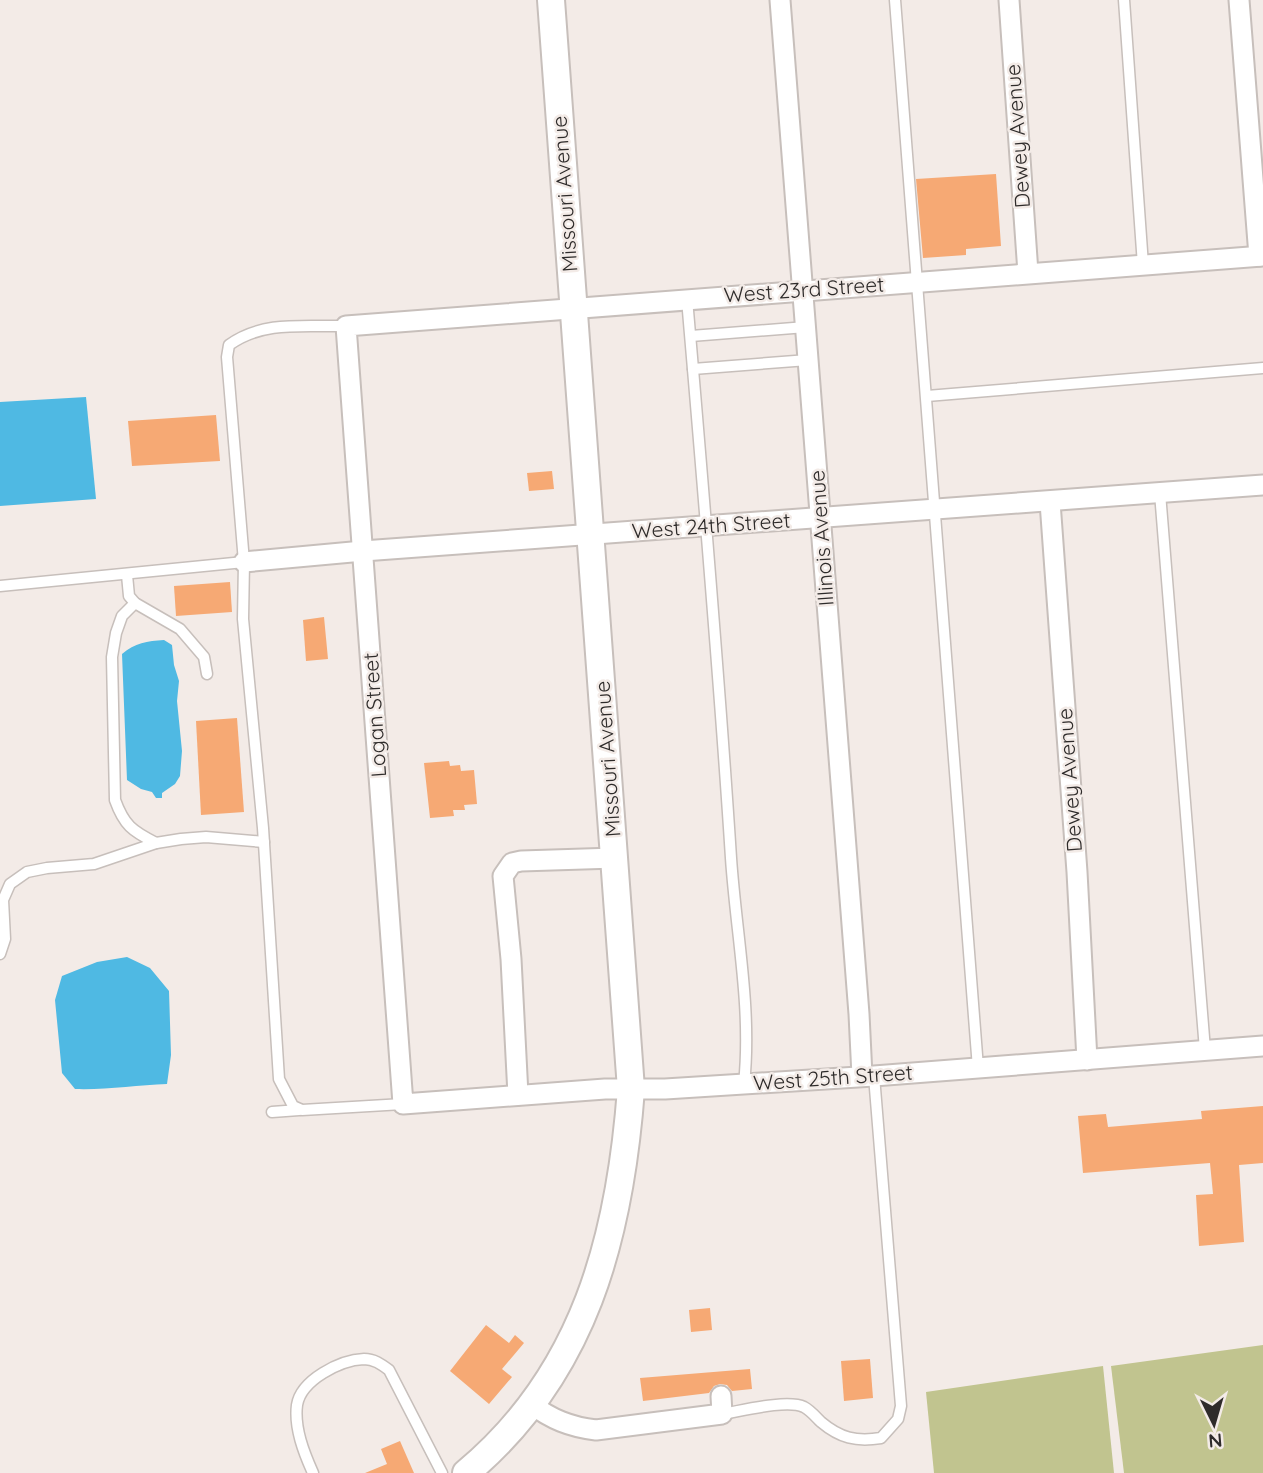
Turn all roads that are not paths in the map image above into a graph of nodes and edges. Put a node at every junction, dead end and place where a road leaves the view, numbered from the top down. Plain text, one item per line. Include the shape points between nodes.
1 (551, 0) edge
2 (780, 0) edge
3 (895, 0) edge
4 (1009, 0) edge
5 (1124, 0) edge
6 (1239, 0) edge
7 (1261, 256) edge
8 (1143, 265) junction
9 (1028, 273) junction
10 (919, 281) junction
11 (803, 290) junction
12 (687, 299) junction
13 (574, 308) junction
14 (346, 326) junction
15 (806, 327) junction
16 (691, 337) junction
17 (808, 360) junction
18 (1263, 368) edge
19 (693, 369) junction
20 (927, 396) junction
21 (1263, 485) edge
22 (1160, 493) junction
23 (1050, 502) junction
24 (936, 510) junction
25 (820, 518) junction
26 (706, 527) junction
27 (592, 535) junction
28 (363, 551) junction
29 (244, 562) junction
30 (127, 575) junction
31 (0, 586) edge
32 (135, 603) junction
33 (207, 674) dead end
34 (264, 842) junction
35 (156, 843) junction
36 (615, 858) junction
37 (0, 954) edge
38 (1263, 1046) edge
39 (1205, 1050) junction
40 (1087, 1060) junction
41 (978, 1068) junction
42 (868, 1076) junction
43 (744, 1084) junction
44 (631, 1089) junction
45 (518, 1095) junction
46 (403, 1104) junction
47 (302, 1110) junction
48 (272, 1112) dead end
49 (531, 1404) junction
50 (722, 1405) joint
51 (313, 1473) edge
52 (442, 1473) edge
53 (466, 1473) edge

1 - 13 street, Missouri Avenue
2 - 11 street, Illinois Avenue
3 - 10 lane
4 - 9 street, Dewey Avenue
5 - 8 lane
6 - 7 street
7 - 8 street, West 23rd Street
8 - 9 street, West 23rd Street
9 - 10 street, West 23rd Street
10 - 11 street, West 23rd Street
10 - 20 lane
11 - 12 street, West 23rd Street
11 - 15 street, Illinois Avenue
12 - 13 street, West 23rd Street
12 - 16 lane
13 - 14 street, West 23rd Street
13 - 27 street, Missouri Avenue
14 - 28 street, Logan Street
14 - 29 lane via 270,327 242,335 229,345
15 - 16 lane
15 - 17 street, Illinois Avenue
16 - 19 lane
17 - 19 lane
17 - 25 street, Illinois Avenue
18 - 20 lane
19 - 26 lane
20 - 24 lane
21 - 22 street, West 24th Street
22 - 23 street, West 24th Street
22 - 39 lane
23 - 24 street, West 24th Street
23 - 40 street, Dewey Avenue
24 - 25 street, West 24th Street
24 - 41 lane
25 - 26 street, West 24th Street
25 - 42 street, Illinois Avenue via 859,1014
26 - 27 street, West 24th Street
26 - 43 lane via 747,1035
27 - 28 street, West 24th Street
27 - 36 street, Missouri Avenue
28 - 29 street, West 24th Street
28 - 46 street, Logan Street
29 - 30 lane
29 - 34 lane via 243,619
30 - 31 lane
30 - 32 lane via 129,596
32 - 33 lane via 180,629 204,657
32 - 35 lane via 122,616 112,657 115,800 121,817 134,832
34 - 35 lane via 206,837
34 - 47 lane via 279,1079 293,1106
35 - 37 lane via 94,864 27,872 10,884 3,900 5,939
36 - 44 street, Missouri Avenue
36 - 45 street via 521,861 512,863 503,876
38 - 39 street, West 25th Street
39 - 40 street, West 25th Street
40 - 41 street, West 25th Street
41 - 42 street, West 25th Street
42 - 43 street, West 25th Street
42 - 50 lane via 901,1406 898,1419 881,1438 852,1440 836,1434 804,1407
43 - 44 street, West 25th Street
44 - 45 street, West 25th Street
44 - 49 street, Missouri Avenue via 618,1199 595,1289 564,1353
45 - 46 street, West 25th Street
46 - 47 lane
47 - 48 lane
49 - 50 street via 561,1422 596,1430
49 - 53 street, Missouri Avenue
51 - 52 lane via 298,1428 301,1393 311,1380 363,1359 388,1370

